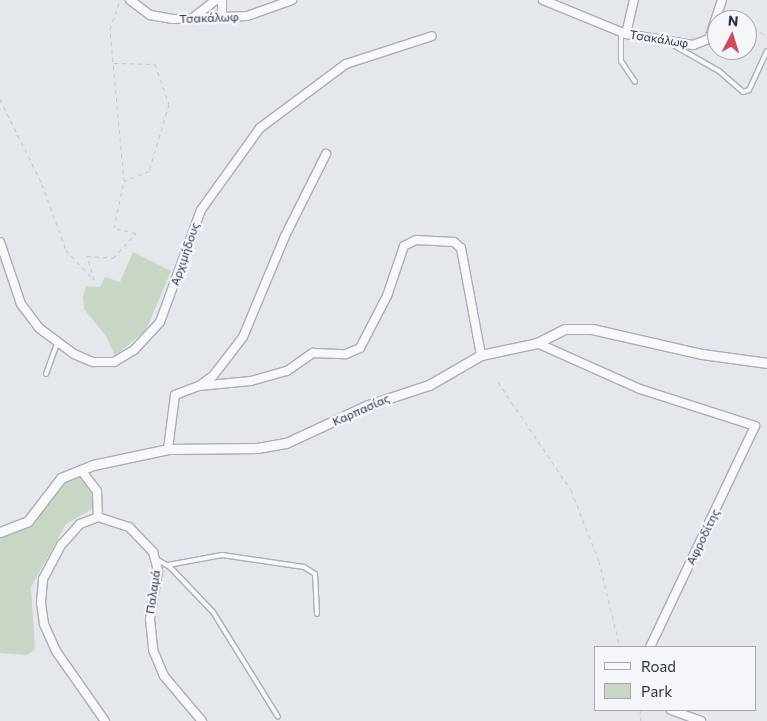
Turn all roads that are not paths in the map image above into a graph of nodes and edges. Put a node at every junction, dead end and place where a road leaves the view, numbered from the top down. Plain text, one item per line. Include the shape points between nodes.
1 (129, 0) edge
2 (216, 0) edge
3 (222, 0) edge
4 (292, 0) edge
5 (543, 0) edge
6 (634, 0) edge
7 (721, 3) edge
8 (222, 16) junction
9 (194, 17) junction
10 (623, 33) junction
11 (432, 36) dead end
12 (666, 41) junction
13 (767, 50) edge
14 (635, 82) dead end
15 (326, 154) dead end
16 (0, 242) edge
17 (57, 343) junction
18 (537, 343) junction
19 (481, 355) junction
20 (767, 363) edge
21 (46, 374) dead end
22 (199, 386) junction
23 (168, 449) junction
24 (81, 470) junction
25 (98, 517) junction
26 (0, 532) edge
27 (156, 559) junction
28 (168, 565) junction
29 (317, 614) dead end
30 (650, 646) edge
31 (675, 711) edge
32 (278, 717) dead end
33 (105, 721) edge
34 (202, 721) edge
35 (701, 721) edge

1 - 9 street, Τσακάλωφ via 156,17
2 - 9 street
3 - 8 street
4 - 8 street, Τσακάλωφ via 247,16
5 - 10 street, Τσακάλωφ
6 - 10 street
7 - 12 street, Τσακάλωφ via 703,44
8 - 9 street, Τσακάλωφ
10 - 12 street, Τσακάλωφ
10 - 14 lane via 621,61
11 - 17 street, Αρχιμήδους via 346,64 260,128 201,210 167,309 150,336 134,350 104,364
12 - 13 lane via 719,71 743,92 749,90
15 - 22 street via 285,236 243,338 213,376
16 - 17 street, Αρχιμήδους via 20,304 34,324
17 - 21 lane
18 - 19 street, Καρπασίας
18 - 20 street, Καρπασίας via 565,329 592,329 702,354
18 - 30 street, Αφροδίτης via 640,389 755,426
19 - 22 street via 460,248 454,242 416,240 404,246 387,296 360,348 346,354 313,353 287,371 251,381
19 - 23 street, Καρπασίας via 429,385 368,405 286,443 257,448
22 - 23 street via 173,397
23 - 24 street, Καρπασίας
24 - 25 street via 97,491
24 - 26 street, Καρπασίας via 61,478 28,521
25 - 27 street, Παλαμά via 129,527
25 - 33 street via 80,524 62,544 43,579 41,603 44,624 56,651
27 - 28 lane
27 - 34 street, Παλαμά via 150,619 153,650 164,676
28 - 29 lane via 222,555 304,567 315,574
28 - 32 lane via 228,632
31 - 35 street

